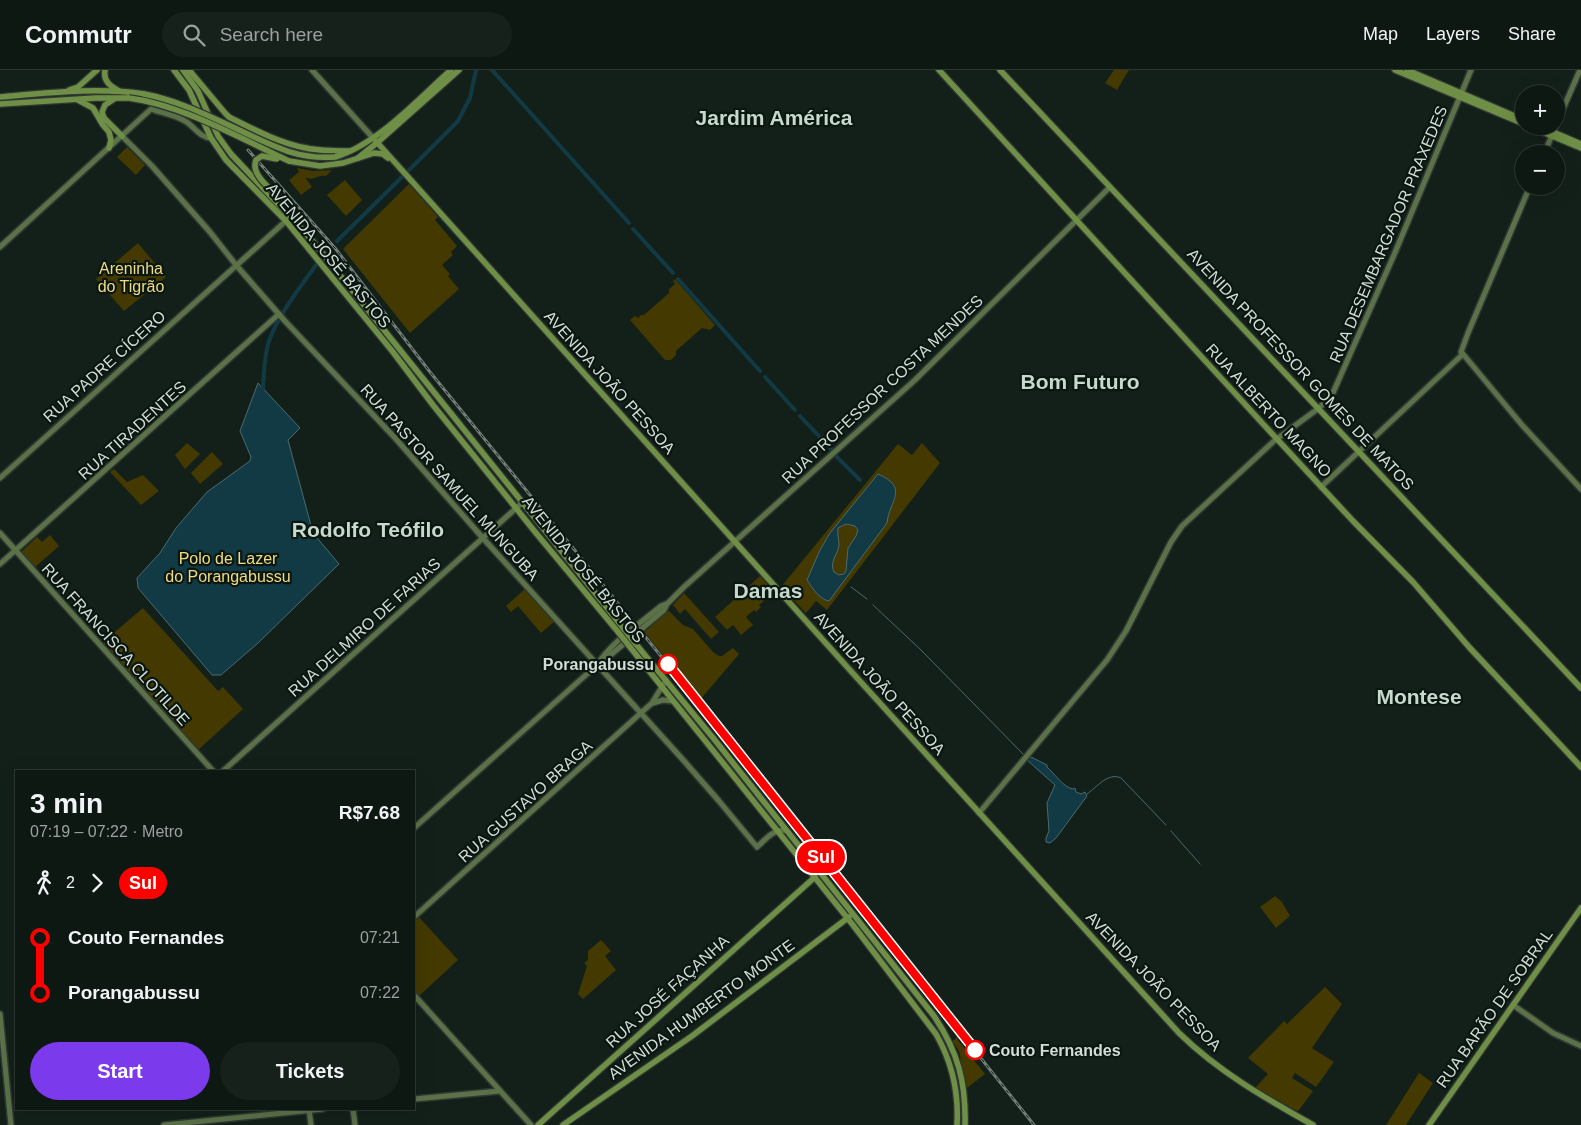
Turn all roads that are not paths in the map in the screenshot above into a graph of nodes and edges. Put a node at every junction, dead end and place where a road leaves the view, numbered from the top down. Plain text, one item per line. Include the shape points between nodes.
1 (97, 70) edge
2 (105, 70) edge
3 (174, 70) edge
4 (183, 70) edge
5 (189, 70) edge
6 (312, 70) edge
7 (451, 70) edge
8 (459, 70) edge
9 (939, 70) edge
10 (1000, 70) edge
11 (1395, 70) edge
12 (1407, 70) edge
13 (1471, 70) edge
14 (1580, 70) edge
15 (58, 92) junction
16 (121, 92) junction
17 (129, 95) junction
18 (1461, 95) junction
19 (0, 97) edge
20 (117, 98) junction
21 (76, 99) junction
22 (0, 104) edge
23 (1565, 105) edge
24 (1515, 116) edge
25 (1515, 120) edge
26 (1562, 135) edge
27 (1564, 135) edge
28 (122, 136) junction
29 (211, 138) junction
30 (376, 141) junction
31 (1581, 144) edge
32 (108, 148) junction
33 (1581, 148) edge
34 (349, 152) junction
35 (358, 158) junction
36 (289, 161) junction
37 (394, 162) junction
38 (1110, 187) junction
39 (1526, 195) edge
40 (290, 218) junction
41 (1076, 220) junction
42 (0, 247) edge
43 (236, 265) junction
44 (281, 317) junction
45 (1462, 353) junction
46 (1318, 408) junction
47 (1277, 438) junction
48 (1359, 451) junction
49 (0, 478) edge
50 (1322, 488) junction
51 (1581, 489) edge
52 (523, 502) junction
53 (516, 508) junction
54 (0, 533) edge
55 (482, 537) junction
56 (734, 541) junction
57 (15, 550) junction
58 (0, 564) edge
59 (621, 631) junction
60 (633, 645) junction
61 (598, 666) junction
62 (666, 680) junction
63 (662, 688) junction
64 (1581, 688) edge
65 (672, 701) junction
66 (652, 703) junction
67 (641, 714) junction
68 (1581, 767) edge
69 (211, 770) edge
70 (224, 770) edge
71 (979, 813) junction
72 (415, 827) edge
73 (776, 831) junction
74 (787, 831) junction
75 (815, 877) junction
76 (1581, 908) edge
77 (853, 914) junction
78 (415, 916) edge
79 (848, 918) junction
80 (898, 970) junction
81 (892, 975) junction
82 (415, 997) edge
83 (1513, 1005) junction
84 (0, 1014) edge
85 (1581, 1046) edge
86 (500, 1091) junction
87 (415, 1100) edge
88 (301, 1110) edge
89 (310, 1110) edge
90 (353, 1110) edge
91 (11, 1125) edge
92 (164, 1125) edge
93 (311, 1125) edge
94 (354, 1125) edge
95 (531, 1125) edge
96 (538, 1125) edge
97 (563, 1125) edge
98 (957, 1125) edge
99 (965, 1125) edge
100 (1313, 1125) edge
101 (1429, 1125) edge

1 - 15 main road via 78,87
2 - 16 main road via 106,81
3 - 29 main road, AVENIDA JOSÉ BASTOS via 189,90
4 - 40 main road, AVENIDA JOSÉ BASTOS via 198,91 218,136 240,165
5 - 34 main road via 229,117 303,148
6 - 30 street
7 - 30 main road
8 - 30 main road
9 - 41 main road, RUA ALBERTO MAGNO
10 - 38 main road, AVENIDA PROFESSOR GOMES DE MATOS
11 - 18 main road
12 - 18 main road
13 - 18 street, RUA DESEMBARGADOR PRAXEDES
14 - 23 street
15 - 16 main road
15 - 19 main road
16 - 17 main road
17 - 20 main road
17 - 34 main road, bridge via 152,96 177,103 294,153 316,158
17 - 36 main road, bridge via 174,108
18 - 24 main road
18 - 25 main road
18 - 46 street, RUA DESEMBARGADOR PRAXEDES via 1339,381 1331,396
20 - 21 main road
20 - 28 main road via 105,105 102,114
21 - 22 main road
21 - 32 main road via 93,108 109,132
26 - 33 main road
27 - 31 main road
28 - 29 street via 151,109 185,121
28 - 32 street
28 - 43 street, RUA PASTOR SAMUEL MUNGUBA via 182,200
29 - 40 main road, AVENIDA JOSÉ BASTOS via 226,160
30 - 34 main road
30 - 35 main road
30 - 37 main road, AVENIDA JOÃO PESSOA
32 - 42 street
35 - 36 main road via 313,165
35 - 37 main road via 380,153
36 - 40 main road, bridge via 265,156 258,158 255,171 282,200
37 - 56 main road, AVENIDA JOÃO PESSOA
38 - 41 street, RUA PROFESSOR COSTA MENDES
38 - 46 main road, AVENIDA PROFESSOR GOMES DE MATOS
39 - 45 street
40 - 43 street, RUA PADRE CÍCERO
40 - 52 main road, AVENIDA JOSÉ BASTOS via 311,239
40 - 53 main road, AVENIDA JOSÉ BASTOS
41 - 47 main road, RUA ALBERTO MAGNO
41 - 56 street, RUA PROFESSOR COSTA MENDES via 945,352
43 - 44 street, RUA PASTOR SAMUEL MUNGUBA
43 - 49 street, RUA PADRE CÍCERO
44 - 55 street, RUA PASTOR SAMUEL MUNGUBA via 396,439
44 - 57 street, RUA TIRADENTES
45 - 48 street
45 - 51 street
46 - 47 street, RUA DESEMBARGADOR PRAXEDES
46 - 48 main road, AVENIDA PROFESSOR GOMES DE MATOS
47 - 50 main road, RUA ALBERTO MAGNO
47 - 71 street, RUA DESEMBARGADOR PRAXEDES via 1178,531 1108,660
48 - 50 street
48 - 64 main road, AVENIDA PROFESSOR GOMES DE MATOS
50 - 68 main road, RUA ALBERTO MAGNO
52 - 53 street, RUA DELMIRO DE FARIAS
52 - 59 main road, AVENIDA JOSÉ BASTOS
53 - 55 street, RUA DELMIRO DE FARIAS
53 - 59 main road, AVENIDA JOSÉ BASTOS
54 - 57 street, RUA FRANCISCA CLOTILDE
55 - 61 street, RUA PASTOR SAMUEL MUNGUBA
55 - 70 street, RUA DELMIRO DE FARIAS
56 - 61 street, RUA PROFESSOR COSTA MENDES via 664,610
56 - 71 main road, AVENIDA JOÃO PESSOA
57 - 58 street, RUA TIRADENTES
57 - 69 street, RUA FRANCISCA CLOTILDE
59 - 60 main road, AVENIDA JOSÉ BASTOS, bridge
60 - 62 main road, AVENIDA JOSÉ BASTOS
60 - 63 main road, AVENIDA JOSÉ BASTOS
61 - 67 street, RUA PASTOR SAMUEL MUNGUBA
61 - 72 street, RUA PROFESSOR COSTA MENDES
62 - 63 street, RUA GUSTAVO BRAGA
62 - 74 main road, AVENIDA JOSÉ BASTOS
63 - 65 main road, AVENIDA JOSÉ BASTOS
63 - 66 street, RUA GUSTAVO BRAGA
65 - 66 street
65 - 73 main road, AVENIDA JOSÉ BASTOS
66 - 67 street, RUA GUSTAVO BRAGA
67 - 73 street, RUA PASTOR SAMUEL MUNGUBA via 757,847
67 - 78 street, RUA GUSTAVO BRAGA
71 - 100 main road, AVENIDA JOÃO PESSOA via 1183,1037 1235,1080
73 - 74 street
73 - 75 main road, AVENIDA JOSÉ BASTOS
74 - 77 main road, AVENIDA JOSÉ BASTOS
75 - 79 main road, AVENIDA JOSÉ BASTOS
75 - 96 main road, RUA JOSÉ FAÇANHA
76 - 83 main road, RUA BARÃO DE SOBRAL
77 - 79 main road, AVENIDA HUMBERTO MONTE
77 - 80 main road, AVENIDA JOSÉ BASTOS
79 - 81 main road, AVENIDA JOSÉ BASTOS
79 - 97 main road, AVENIDA HUMBERTO MONTE via 692,1036
80 - 81 main road
80 - 99 main road, AVENIDA JOSÉ BASTOS via 934,1016 956,1054 965,1092
81 - 98 main road, AVENIDA JOSÉ BASTOS via 928,1022 944,1050 956,1090
82 - 86 street
83 - 85 street via 1553,1033
83 - 101 main road, RUA BARÃO DE SOBRAL
84 - 91 street
86 - 87 street
86 - 95 street
88 - 92 street
89 - 93 street
90 - 94 street

